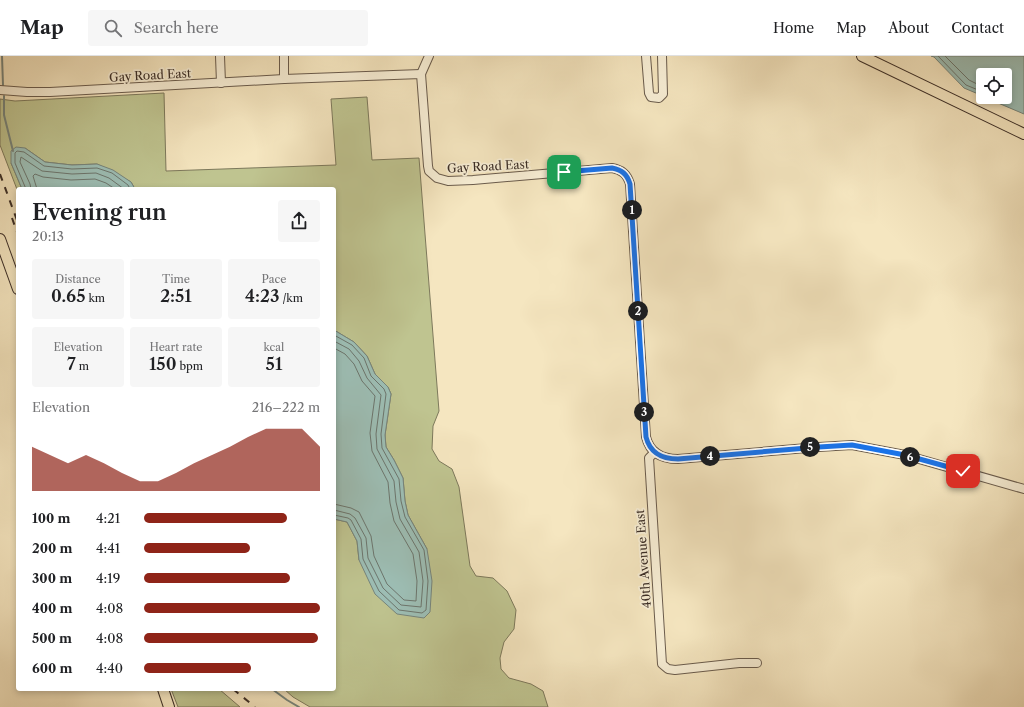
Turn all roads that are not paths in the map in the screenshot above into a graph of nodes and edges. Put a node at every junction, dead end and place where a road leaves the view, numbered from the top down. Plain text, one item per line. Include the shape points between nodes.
1 (220, 56) edge
2 (284, 56) edge
3 (429, 56) edge
4 (646, 56) edge
5 (662, 56) edge
6 (862, 56) edge
7 (421, 74) junction
8 (284, 79) junction
9 (221, 83) junction
10 (0, 90) edge
11 (1024, 134) edge
12 (0, 239) edge
13 (16, 283) edge
14 (655, 452) junction
15 (1024, 488) edge
16 (757, 663) dead end
17 (163, 691) edge
18 (169, 707) edge

1 - 9 street
2 - 8 street
3 - 7 street
4 - 5 street via 649,93 654,98 659,98 663,94
6 - 11 main road
7 - 8 street, Gay Road East
7 - 14 street, Gay Road East via 428,166 437,178 448,181 473,180 612,168 625,173 630,184 646,437 649,447
8 - 9 street, Gay Road East
9 - 10 street, Gay Road East via 50,92
12 - 13 main road
14 - 15 street via 665,458 678,459 852,445 905,455
14 - 16 street, 40th Avenue East via 649,458 662,664 668,669 675,670
17 - 18 main road

